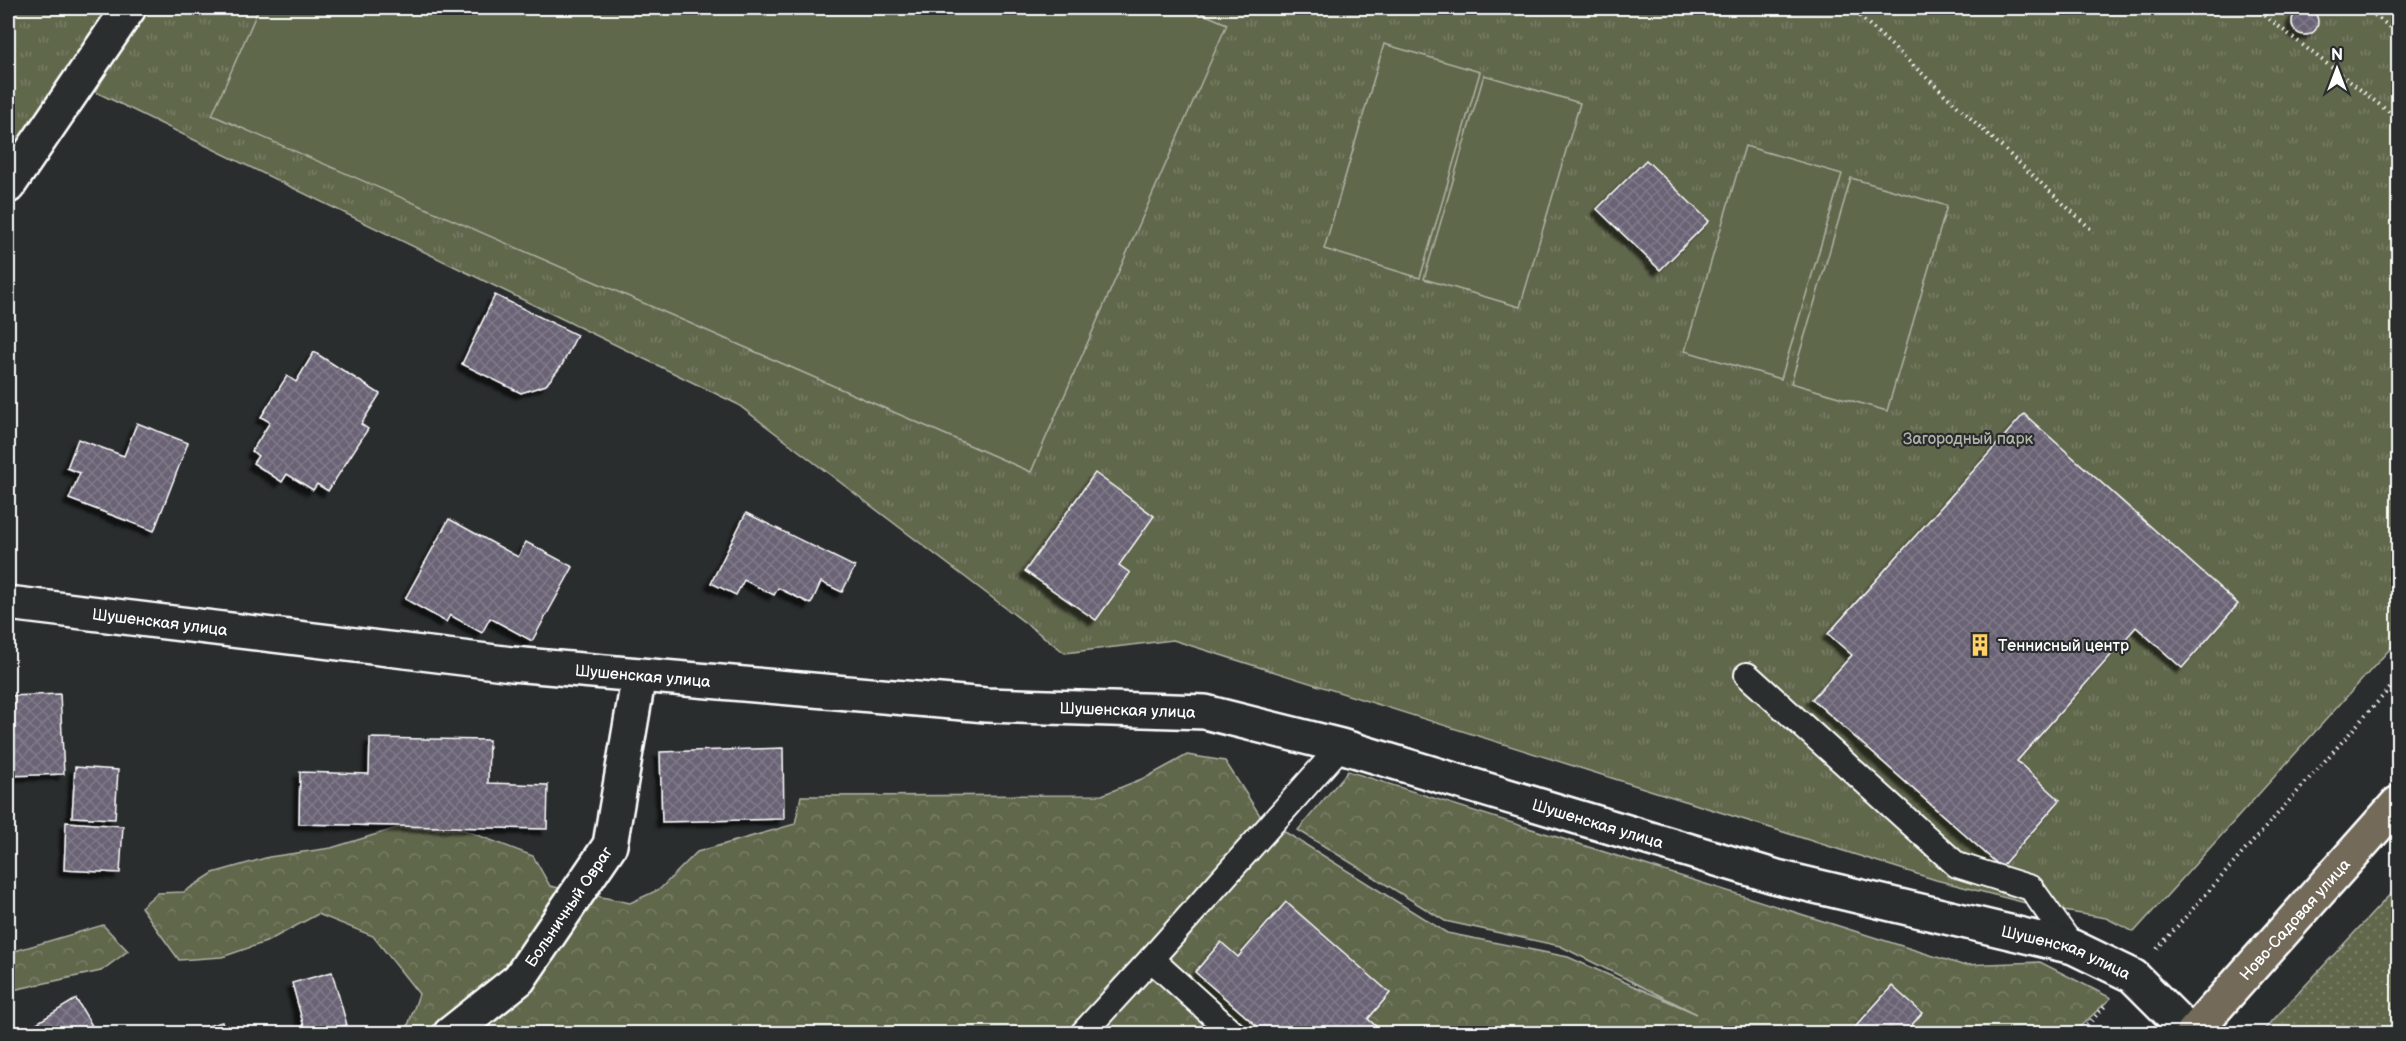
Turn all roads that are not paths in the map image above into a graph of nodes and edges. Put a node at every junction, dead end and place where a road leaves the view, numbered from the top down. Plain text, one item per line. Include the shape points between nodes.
1 (129, 8) edge
2 (8, 186) edge
3 (8, 603) edge
4 (639, 675) junction
5 (1747, 675) dead end
6 (1341, 746) junction
7 (2398, 803) edge
8 (2073, 947) junction
9 (1151, 959) junction
10 (450, 1034) edge
11 (1082, 1034) edge
12 (1233, 1034) edge
13 (2192, 1034) edge

1 - 2 street
3 - 4 street, Шушенская улица via 512,664
4 - 6 street, Шушенская улица via 986,705 1205,712
4 - 10 street, Больничный Овраг via 610,845 519,979
5 - 8 lane via 1957,865 2031,888
6 - 8 street, Шушенская улица via 1777,877
6 - 9 lane
7 - 13 main road, Ново-Садовая улица
8 - 13 street, Шушенская улица via 2133,976
9 - 11 lane
9 - 12 lane

